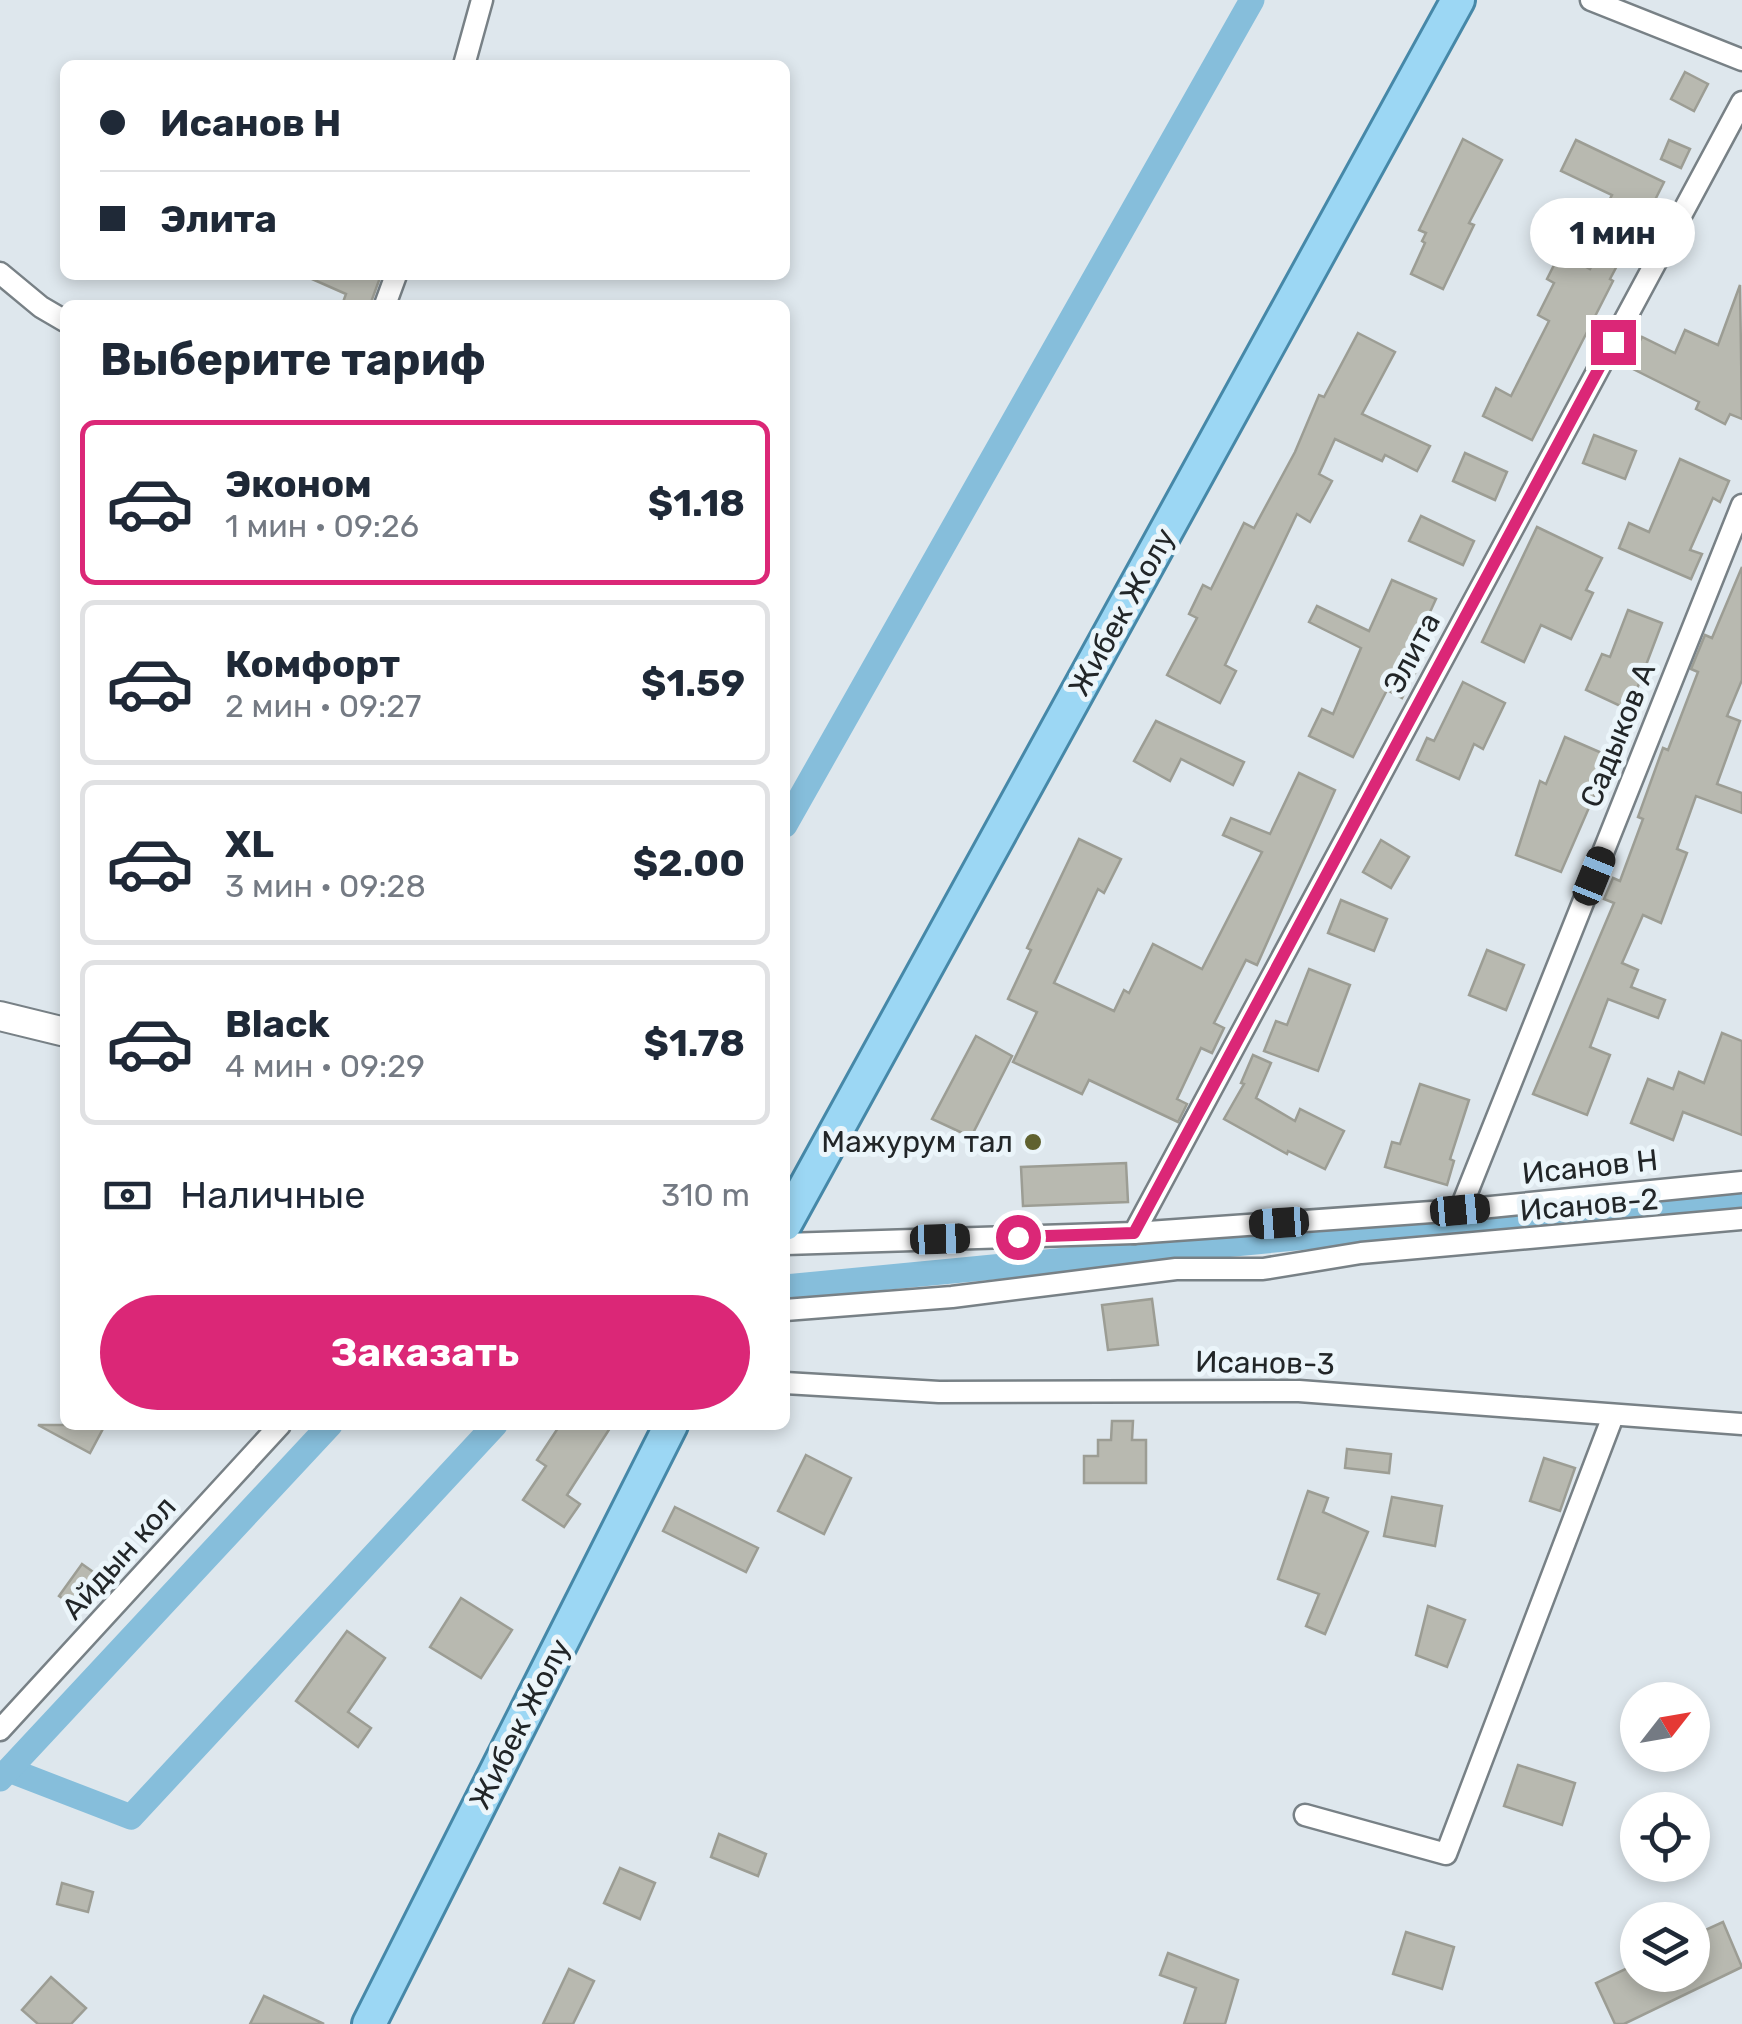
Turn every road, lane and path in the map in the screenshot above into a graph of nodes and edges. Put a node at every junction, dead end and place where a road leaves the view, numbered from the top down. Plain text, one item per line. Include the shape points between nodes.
1 (482, 0) edge
2 (1458, 0) edge
3 (1592, 0) edge
4 (1654, 0) edge
5 (1644, 21) junction
6 (465, 60) edge
7 (1742, 60) edge
8 (1742, 102) edge
9 (0, 273) edge
10 (60, 319) edge
11 (1742, 505) edge
12 (0, 1016) edge
13 (60, 1031) edge
14 (1742, 1182) edge
15 (1460, 1210) junction
16 (790, 1211) edge
17 (1742, 1219) edge
18 (1134, 1233) junction
19 (790, 1244) edge
20 (790, 1310) edge
21 (790, 1383) edge
22 (1613, 1416) junction
23 (1742, 1424) edge
24 (275, 1430) edge
25 (669, 1430) edge
26 (0, 1730) edge
27 (1305, 1815) dead end
28 (369, 2024) edge

1 - 6 street
2 - 16 main road, Жибек Жолу
3 - 5 street
4 - 5 street
5 - 7 street
8 - 18 street, Элита
9 - 10 street
11 - 15 street, Садыков А
12 - 13 street
14 - 15 street, Исанов Н
15 - 18 street, Исанов Н
17 - 20 street, Исанов-2
18 - 19 street, Исанов Н
21 - 22 street, Исанов-3 via 939,1392 1299,1391
22 - 23 street, Исанов-3
22 - 27 street via 1446,1854
24 - 26 street, Айдын кол
25 - 28 main road, Жибек Жолу

